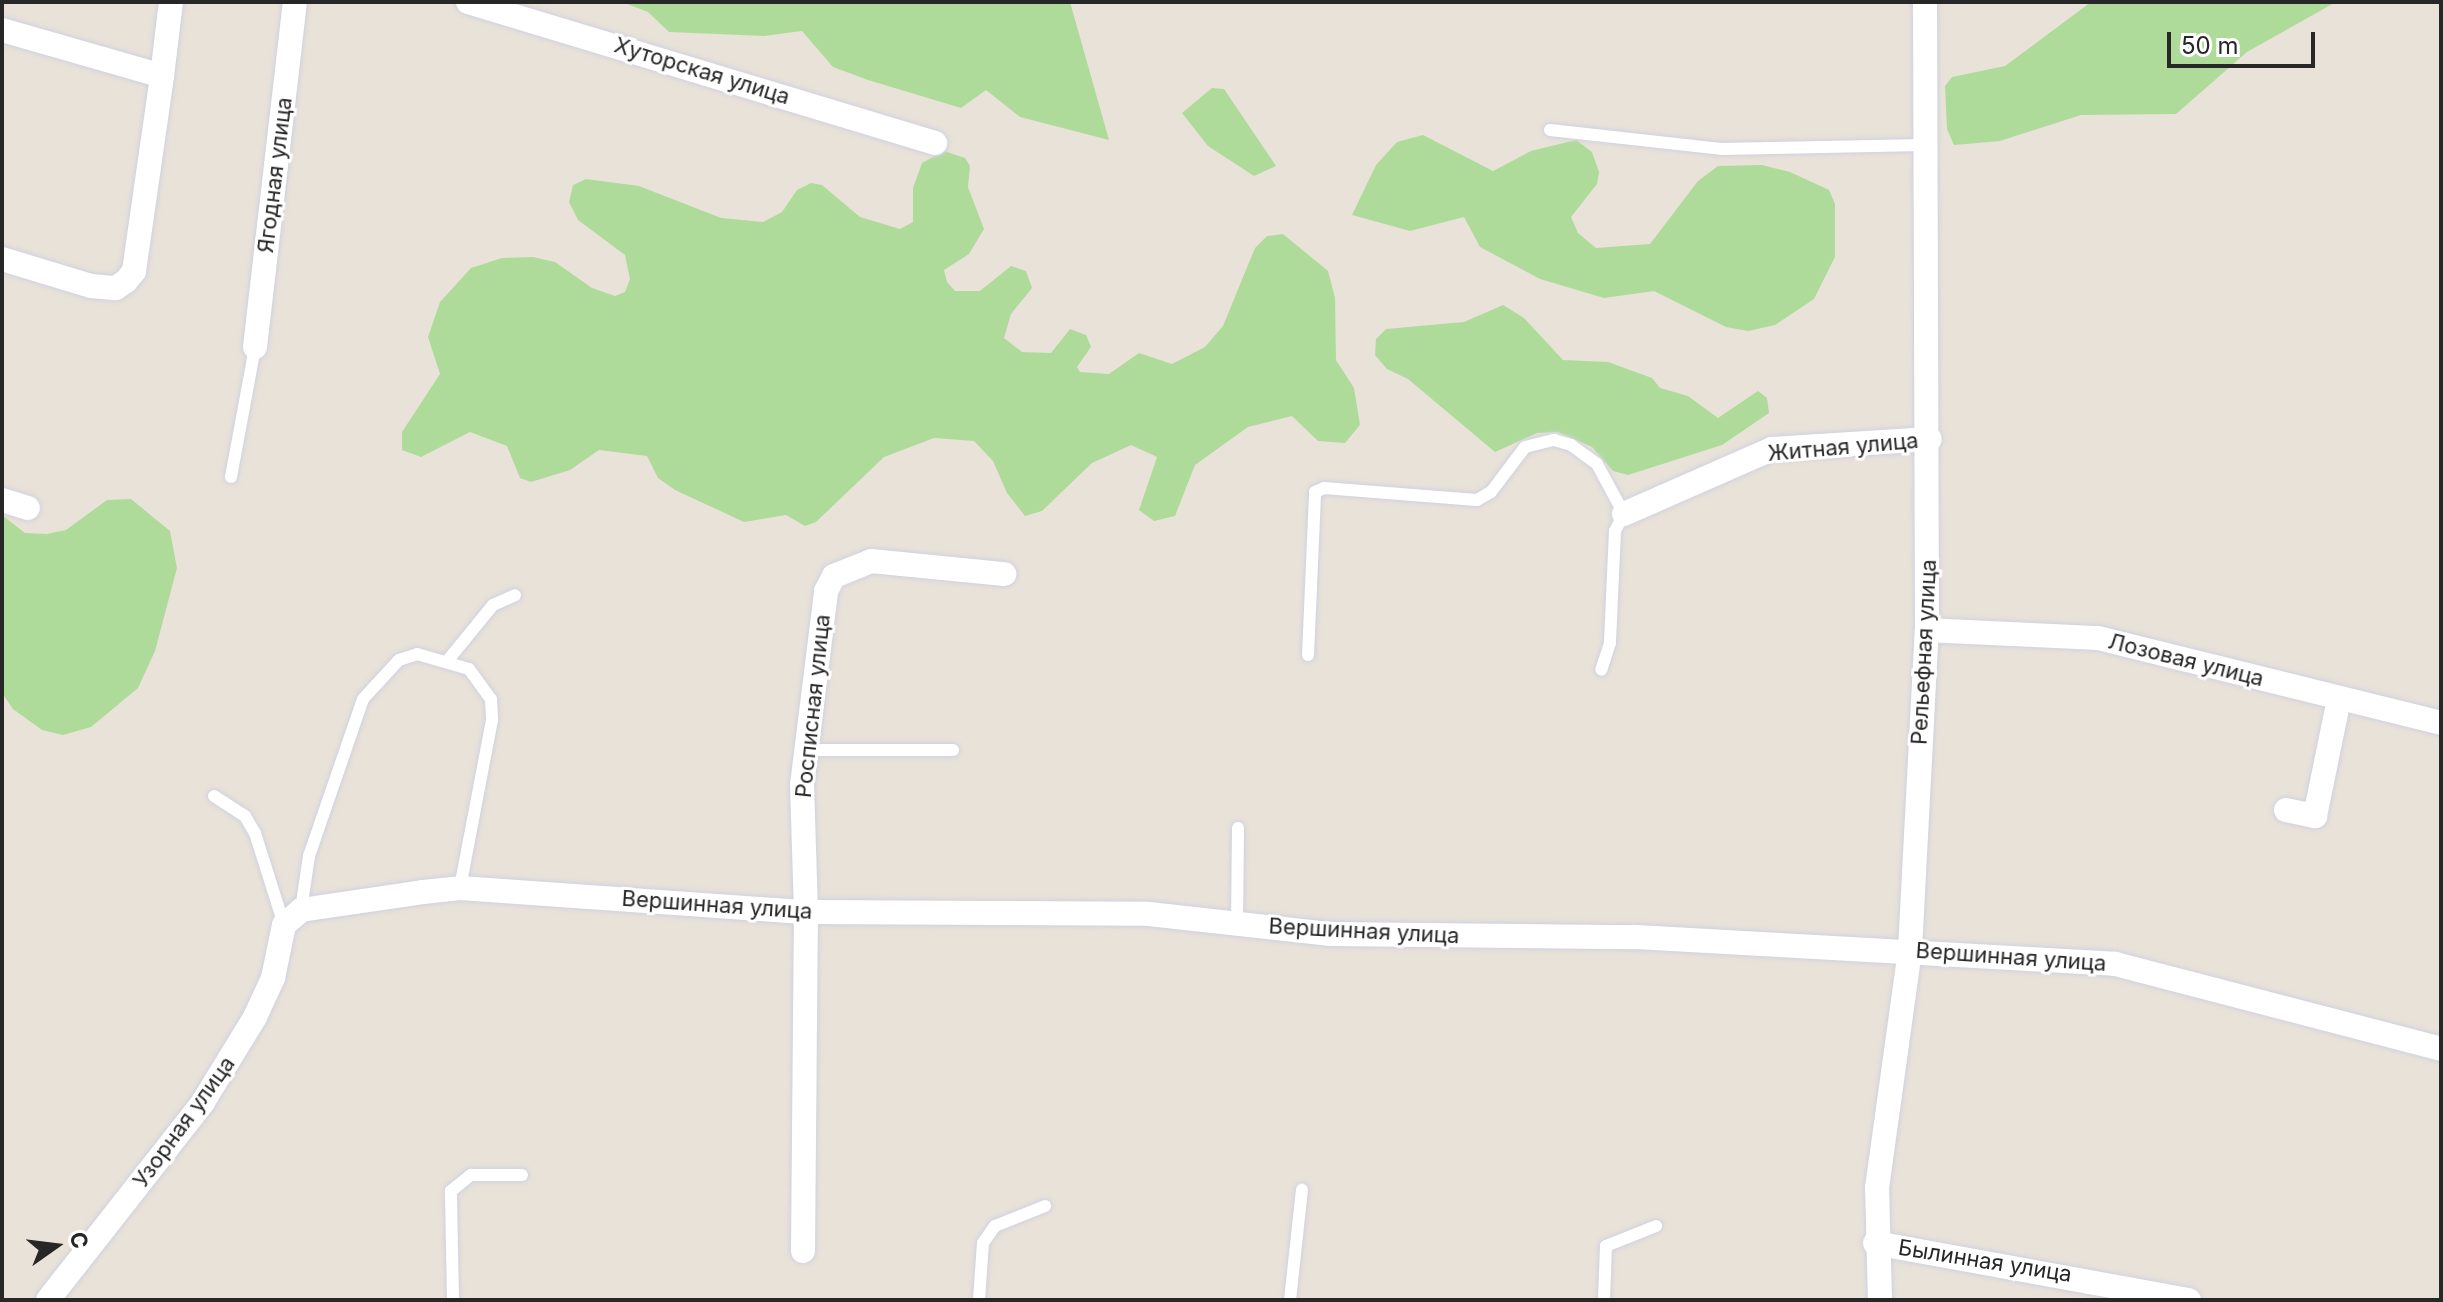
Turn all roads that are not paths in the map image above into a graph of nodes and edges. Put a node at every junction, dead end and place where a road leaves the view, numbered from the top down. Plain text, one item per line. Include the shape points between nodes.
1 (171, 2) edge
2 (295, 2) edge
3 (468, 2) edge
4 (1925, 2) edge
5 (2, 30) edge
6 (162, 76) junction
7 (1550, 130) dead end
8 (935, 143) dead end
9 (1924, 145) junction
10 (2, 259) edge
11 (255, 347) joint
12 (1930, 439) junction
13 (231, 477) dead end
14 (2, 500) edge
15 (28, 508) dead end
16 (1624, 514) junction
17 (1004, 574) dead end
18 (515, 595) dead end
19 (1927, 630) junction
20 (1308, 655) dead end
21 (448, 660) junction
22 (1601, 670) dead end
23 (2339, 699) junction
24 (2441, 723) edge
25 (804, 750) junction
26 (953, 750) dead end
27 (214, 796) dead end
28 (2286, 810) dead end
29 (1238, 828) dead end
30 (460, 888) junction
31 (806, 912) junction
32 (293, 917) junction
33 (1237, 924) junction
34 (1910, 950) junction
35 (2441, 1049) edge
36 (522, 1175) dead end
37 (1302, 1190) dead end
38 (1045, 1206) dead end
39 (1656, 1226) dead end
40 (1875, 1243) junction
41 (803, 1251) dead end
42 (48, 1300) edge
43 (453, 1300) edge
44 (979, 1300) edge
45 (1290, 1300) edge
46 (1604, 1300) edge
47 (1880, 1300) edge
48 (2189, 1300) edge

1 - 6 street
2 - 11 street, Ягодная улица
3 - 8 street, Хуторская улица
4 - 9 street, Рельефная улица
5 - 6 street
6 - 10 street via 134,271 116,288 91,286
7 - 9 lane via 1721,149
9 - 12 street, Рельефная улица
11 - 13 lane
12 - 16 street, Житная улица via 1772,449
12 - 19 street, Рельефная улица
14 - 15 street
16 - 20 lane via 1597,464 1554,440 1525,447 1491,492 1477,500 1319,489 1314,498
16 - 22 lane via 1615,531 1610,643
17 - 25 street, Росписная улица via 871,561 834,576 826,591
18 - 21 lane via 493,605
19 - 23 street, Лозовая улица via 2098,638
19 - 34 street, Рельефная улица
21 - 30 lane via 469,669 481,682 491,710
21 - 32 lane via 417,654 399,660 363,699
23 - 24 street, Лозовая улица
23 - 28 street via 2315,816
25 - 26 lane
25 - 31 street, Росписная улица via 800,853
27 - 32 lane via 245,816
29 - 33 lane
30 - 31 street, Вершинная улица
30 - 32 street, Вершинная улица
31 - 33 street, Вершинная улица via 1149,914
31 - 41 street, Росписная улица
32 - 42 street, Узорная улица via 261,1004 203,1102
33 - 34 street, Вершинная улица via 1331,934 1635,937
34 - 35 street, Вершинная улица via 2115,964
34 - 40 street, Рельефная улица via 1877,1188
36 - 43 lane via 471,1175 451,1191
37 - 45 lane
38 - 44 lane via 995,1226 983,1243
39 - 46 lane via 1606,1246
40 - 47 street, Рельефная улица
40 - 48 street, Былинная улица

